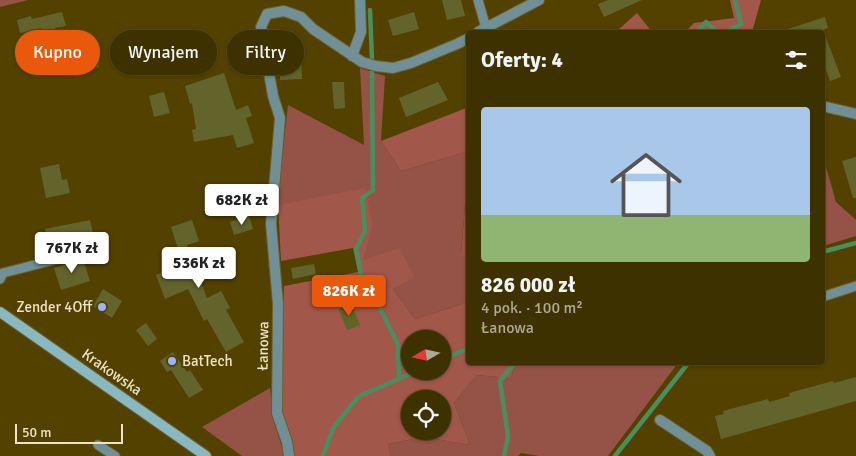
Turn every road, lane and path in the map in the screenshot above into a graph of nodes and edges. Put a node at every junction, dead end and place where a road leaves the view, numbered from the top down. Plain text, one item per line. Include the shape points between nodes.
1 (360, 0) edge
2 (478, 0) edge
3 (539, 0) edge
4 (482, 30) edge
5 (466, 40) edge
6 (352, 56) junction
7 (825, 107) edge
8 (856, 114) edge
9 (85, 252) dead end
10 (0, 279) edge
11 (856, 286) edge
12 (825, 296) edge
13 (0, 312) edge
14 (660, 420) dead end
15 (98, 445) dead end
16 (115, 456) edge
17 (206, 456) edge
18 (289, 456) edge
19 (710, 456) edge

1 - 6 street via 361,32
2 - 4 lane
3 - 4 street
5 - 6 street, Łanowa via 393,68 362,62
6 - 18 street, Łanowa via 301,17 284,11 267,14 261,27 280,118 271,224 278,304 277,413
7 - 8 street
9 - 10 lane via 4,273
11 - 12 lane
13 - 17 main road, Krakowska
14 - 19 street
15 - 16 lane

